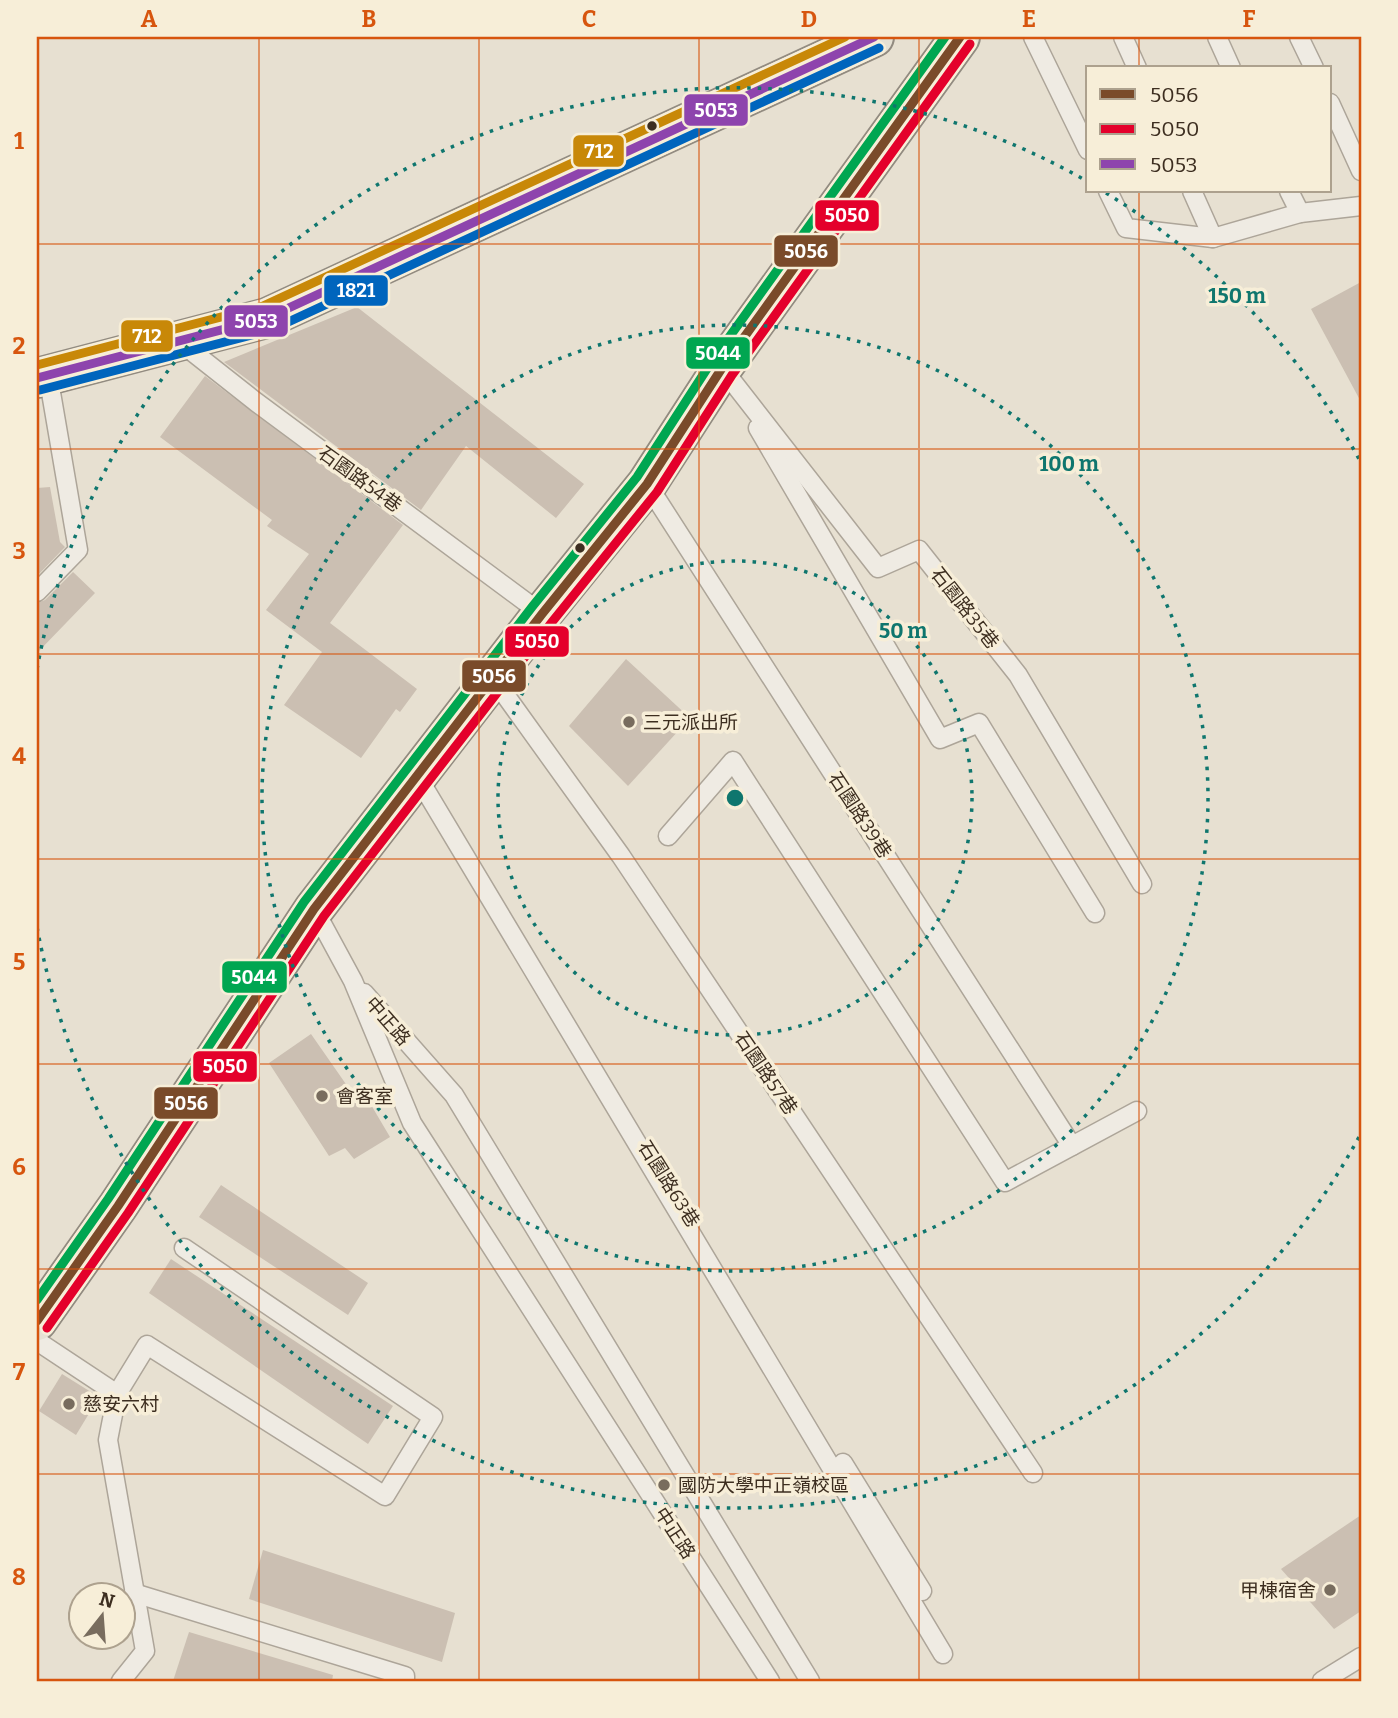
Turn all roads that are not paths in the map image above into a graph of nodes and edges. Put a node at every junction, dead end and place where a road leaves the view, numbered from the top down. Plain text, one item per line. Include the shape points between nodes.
1 (874, 37) edge
2 (960, 37) edge
3 (1033, 37) edge
4 (1124, 37) edge
5 (1217, 37) edge
6 (1299, 37) edge
7 (1137, 66) edge
8 (1230, 66) edge
9 (1313, 66) edge
10 (1332, 107) edge
11 (1086, 146) edge
12 (1361, 171) edge
13 (1108, 192) edge
14 (1192, 192) edge
15 (1289, 192) edge
16 (1361, 206) edge
17 (1300, 214) junction
18 (1213, 238) junction
19 (180, 342) junction
20 (722, 368) junction
21 (42, 376) edge
22 (647, 484) junction
23 (37, 592) edge
24 (542, 614) junction
25 (493, 678) junction
26 (417, 776) junction
27 (668, 836) dead end
28 (1142, 884) dead end
29 (314, 909) junction
30 (1095, 913) dead end
31 (354, 981) junction
32 (1137, 1111) dead end
33 (1072, 1146) junction
34 (184, 1248) dead end
35 (37, 1321) edge
36 (37, 1341) edge
37 (117, 1394) junction
38 (1033, 1473) dead end
39 (132, 1582) edge
40 (922, 1591) dead end
41 (136, 1593) edge
42 (136, 1603) edge
43 (943, 1654) dead end
44 (1361, 1657) edge
45 (121, 1681) edge
46 (405, 1681) edge
47 (770, 1681) edge
48 (810, 1681) edge
49 (1322, 1681) edge

1 - 19 main road via 267,317
2 - 20 main road
3 - 11 lane
4 - 7 lane
5 - 8 lane
6 - 9 lane
10 - 12 lane
13 - 18 lane via 1126,228
14 - 18 lane
15 - 17 lane
16 - 17 lane
17 - 18 lane
19 - 21 main road
19 - 24 lane, 石園路54巷
20 - 22 main road
20 - 28 lane, 石園路35巷 via 878,568 919,550 1018,675
20 - 30 lane via 940,739 979,723
21 - 23 lane via 78,550
22 - 24 main road
22 - 33 lane, 石園路39巷
24 - 25 main road
25 - 26 main road
25 - 38 lane, 石園路57巷 via 621,856
26 - 29 main road
26 - 40 lane, 石園路63巷
26 - 43 lane
27 - 33 lane via 733,761 1005,1182
29 - 31 lane
29 - 35 main road
31 - 47 lane, 中正路 via 412,1122
31 - 48 lane, 中正路 via 454,1095
32 - 33 lane
34 - 37 lane via 433,1417 385,1496 147,1345
36 - 37 lane
37 - 39 lane via 108,1440
41 - 46 lane via 405,1676
42 - 45 lane via 145,1651
44 - 49 lane

